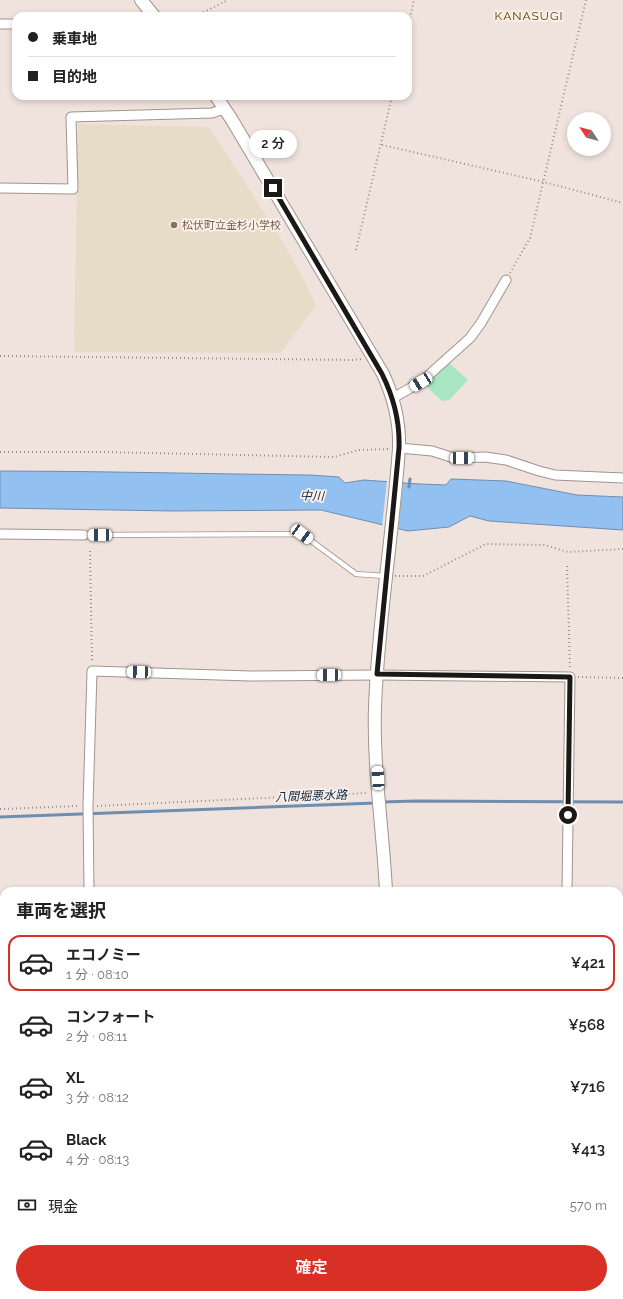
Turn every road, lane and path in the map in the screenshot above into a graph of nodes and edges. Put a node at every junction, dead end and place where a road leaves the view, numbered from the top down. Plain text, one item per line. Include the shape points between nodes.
1 (142, 0) edge
2 (228, 0) edge
3 (414, 0) edge
4 (586, 0) edge
5 (151, 12) edge
6 (204, 12) edge
7 (411, 12) edge
8 (0, 24) edge
9 (12, 24) edge
10 (218, 100) edge
11 (391, 100) edge
12 (224, 109) junction
13 (382, 145) junction
14 (544, 182) junction
15 (0, 188) edge
16 (623, 203) edge
17 (356, 250) dead end
18 (506, 280) joint
19 (0, 356) edge
20 (373, 357) junction
21 (393, 398) junction
22 (399, 450) junction
23 (0, 452) edge
24 (623, 478) edge
25 (0, 534) edge
26 (84, 535) joint
27 (623, 549) edge
28 (90, 551) dead end
29 (567, 566) dead end
30 (386, 574) junction
31 (92, 671) junction
32 (377, 674) junction
33 (570, 677) junction
34 (623, 678) edge
35 (378, 794) junction
36 (88, 806) junction
37 (0, 809) edge
38 (88, 887) edge
39 (386, 887) edge
40 (567, 887) edge

1 - 5 street
2 - 6 path
3 - 7 path
4 - 14 path
8 - 9 street
10 - 12 street
11 - 13 path
12 - 15 street via 212,113 71,117 73,189
12 - 20 street
13 - 14 path
13 - 17 path
14 - 16 path
14 - 18 path via 530,238
18 - 21 street via 470,338 421,382
19 - 20 path via 352,360
20 - 21 street
21 - 22 street via 400,432
22 - 23 path via 359,450 334,457
22 - 24 street via 432,451 454,458 485,457 506,460 555,475
22 - 30 street
25 - 26 street
26 - 30 lane via 302,534 356,574
27 - 30 path via 568,552 545,545 486,544 423,576
28 - 31 path
29 - 33 path
30 - 32 street
31 - 32 street via 250,676
31 - 36 street
32 - 33 street
32 - 35 street via 375,708
33 - 34 path
33 - 40 street
35 - 36 path
35 - 39 street
36 - 37 path
36 - 38 street

